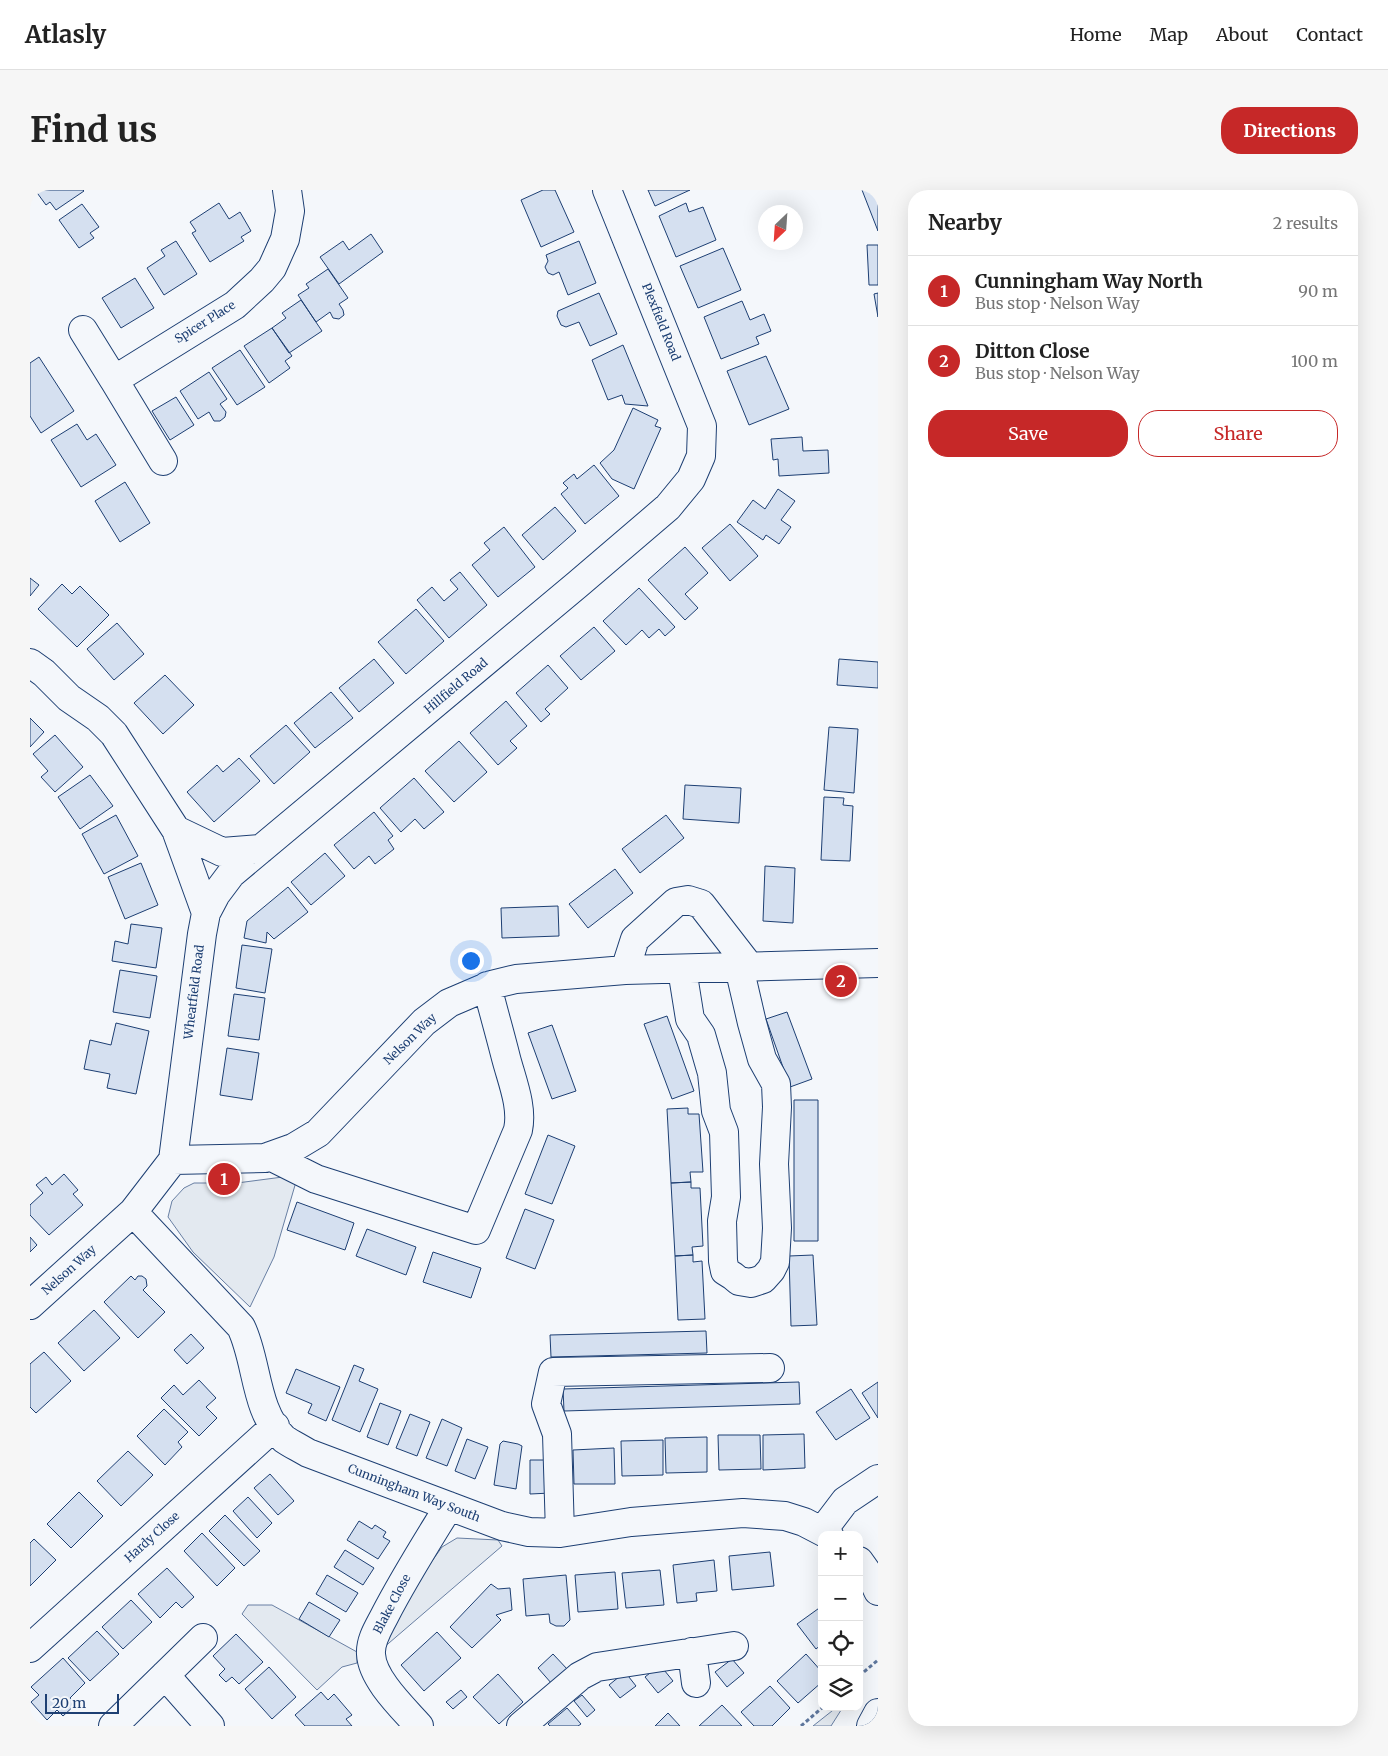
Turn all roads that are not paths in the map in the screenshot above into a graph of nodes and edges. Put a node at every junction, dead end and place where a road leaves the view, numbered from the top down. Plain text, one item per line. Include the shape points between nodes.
1 (287, 190) edge
2 (607, 190) edge
3 (83, 330) dead end
4 (114, 380) junction
5 (701, 456) joint
6 (163, 461) dead end
7 (30, 663) edge
8 (176, 830) junction
9 (261, 849) junction
10 (206, 913) junction
11 (878, 963) edge
12 (744, 967) junction
13 (682, 969) junction
14 (625, 970) junction
15 (487, 986) junction
16 (270, 1156) junction
17 (173, 1160) junction
18 (133, 1212) junction
19 (30, 1305) edge
20 (770, 1368) dead end
21 (275, 1426) junction
22 (878, 1479) edge
23 (449, 1506) junction
24 (824, 1531) edge
25 (827, 1531) edge
26 (560, 1533) junction
27 (863, 1567) edge
28 (878, 1592) edge
29 (203, 1638) dead end
30 (734, 1646) dead end
31 (30, 1648) edge
32 (692, 1652) junction
33 (165, 1675) junction
34 (696, 1683) dead end
35 (878, 1713) edge
36 (113, 1726) edge
37 (210, 1726) edge
38 (419, 1726) edge
39 (521, 1726) edge
40 (870, 1726) edge

1 - 4 street, Spicer Place via 290,211 285,239 272,268 262,280 235,305
2 - 5 street, Plexfield Road via 702,426
3 - 4 street
4 - 6 street
5 - 9 street, Hillfield Road via 691,479 668,507
7 - 8 street via 114,734
8 - 9 street via 222,852
8 - 10 street
9 - 10 street, Hillfield Road via 231,874
10 - 17 street, Wheatfield Road
11 - 12 street, Nelson Way
12 - 13 street, Nelson Way
12 - 13 street via 752,1023 762,1059 776,1084 777,1100 775,1262 763,1280 751,1283 739,1281 725,1271 722,1221 726,1197 724,1132 716,1110 712,1073 701,1035 690,1018
12 - 14 street via 701,904 688,900 676,902 635,939
13 - 14 street, Nelson Way
14 - 15 street, Nelson Way via 516,979
15 - 16 street, Nelson Way via 449,1003 424,1022 318,1133
15 - 16 street via 520,1121 476,1230 316,1178
16 - 17 street, Nelson Way
17 - 18 street, Nelson Way
18 - 19 street, Nelson Way
18 - 21 street, Cunningham Way South via 241,1327 248,1341 262,1402
20 - 26 street via 553,1372 546,1404 557,1434
21 - 23 street, Cunningham Way South via 285,1439 308,1453
21 - 31 street, Hardy Close
22 - 25 street via 845,1501
23 - 26 street, Cunningham Way South via 502,1526 528,1532
23 - 38 street, Blake Close via 396,1593 373,1639 371,1655 376,1671 386,1689
24 - 26 street, Cunningham Way South via 786,1516 743,1513 631,1522
27 - 28 street
29 - 33 street
30 - 32 street
32 - 34 street
32 - 39 street via 597,1667 580,1676
33 - 36 street
33 - 37 street
35 - 40 street

